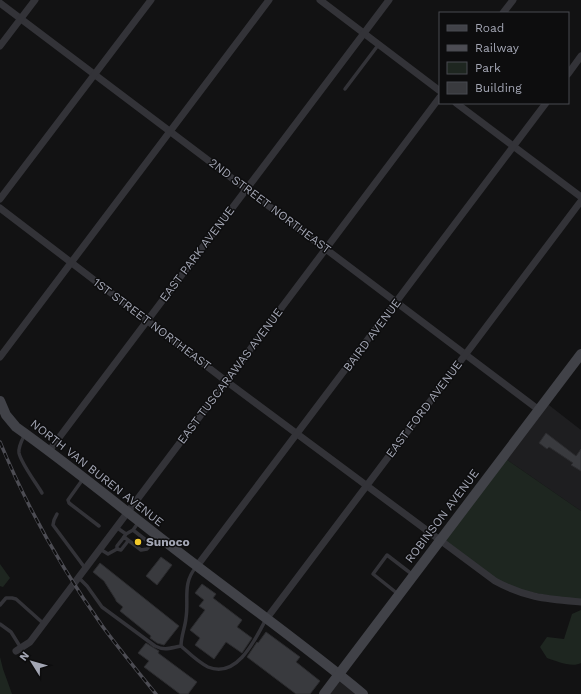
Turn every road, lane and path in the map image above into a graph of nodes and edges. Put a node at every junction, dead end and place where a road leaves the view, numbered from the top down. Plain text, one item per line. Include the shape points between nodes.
1 (35, 0) edge
2 (151, 0) edge
3 (269, 0) edge
4 (320, 0) edge
5 (389, 0) edge
6 (513, 0) edge
7 (0, 3) edge
8 (504, 12) edge
9 (21, 18) junction
10 (364, 33) junction
11 (379, 44) junction
12 (0, 46) edge
13 (581, 56) edge
14 (569, 73) edge
15 (94, 75) junction
16 (344, 89) dead end
17 (439, 90) edge
18 (439, 98) edge
19 (457, 104) edge
20 (545, 104) edge
21 (170, 131) junction
22 (514, 146) junction
23 (247, 188) junction
24 (581, 197) edge
25 (0, 199) edge
26 (581, 201) edge
27 (0, 208) edge
28 (325, 249) junction
29 (71, 263) junction
30 (396, 302) junction
31 (148, 320) junction
32 (466, 354) junction
33 (581, 354) edge
34 (0, 358) edge
35 (226, 380) junction
36 (0, 401) edge
37 (539, 410) junction
38 (25, 434) junction
39 (297, 434) junction
40 (49, 451) junction
41 (84, 478) junction
42 (366, 486) junction
43 (42, 493) dead end
44 (127, 512) junction
45 (57, 514) dead end
46 (139, 522) junction
47 (99, 526) dead end
48 (116, 527) junction
49 (132, 530) junction
50 (125, 536) junction
51 (158, 536) junction
52 (128, 541) junction
53 (439, 541) junction
54 (151, 544) junction
55 (100, 549) junction
56 (117, 549) junction
57 (197, 566) junction
58 (85, 568) junction
59 (414, 575) junction
60 (78, 577) junction
61 (399, 594) junction
62 (581, 602) edge
63 (0, 605) edge
64 (267, 618) junction
65 (0, 624) edge
66 (44, 624) junction
67 (181, 646) junction
68 (18, 650) joint
69 (339, 674) junction
70 (324, 694) edge
71 (363, 694) edge

1 - 9 street
2 - 15 street
3 - 21 street
4 - 10 street
5 - 10 street, EAST PARK AVENUE
6 - 8 street
7 - 9 street, 2ND STREET NORTHEAST
9 - 12 street
9 - 15 street, 2ND STREET NORTHEAST
10 - 11 street
10 - 23 street, EAST PARK AVENUE
11 - 16 lane
11 - 17 street
13 - 14 street
15 - 21 street, 2ND STREET NORTHEAST
15 - 25 street
18 - 28 street, EAST TUSCARAWAS AVENUE
19 - 22 street
20 - 22 street, BAIRD AVENUE
21 - 23 street, 2ND STREET NORTHEAST
21 - 29 street
22 - 24 street
22 - 30 street, BAIRD AVENUE
23 - 28 street, 2ND STREET NORTHEAST
23 - 31 street, EAST PARK AVENUE
26 - 32 street, EAST FORD AVENUE
27 - 29 street, 1ST STREET NORTHEAST
28 - 30 street, 2ND STREET NORTHEAST
28 - 35 street, EAST TUSCARAWAS AVENUE
29 - 31 street, 1ST STREET NORTHEAST
29 - 34 street
30 - 32 street, 2ND STREET NORTHEAST
30 - 39 street, BAIRD AVENUE
31 - 35 street, 1ST STREET NORTHEAST
31 - 40 street, EAST PARK AVENUE
32 - 37 street, 2ND STREET NORTHEAST
32 - 42 street, EAST FORD AVENUE
33 - 37 main road, ROBINSON AVENUE
35 - 39 street, 1ST STREET NORTHEAST
35 - 44 street, EAST TUSCARAWAS AVENUE
36 - 38 main road, NORTH VAN BUREN AVENUE via 9,420
37 - 53 main road, ROBINSON AVENUE
38 - 40 main road, NORTH VAN BUREN AVENUE
38 - 43 lane via 19,452
39 - 42 street, 1ST STREET NORTHEAST
39 - 57 street, BAIRD AVENUE
40 - 41 main road, NORTH VAN BUREN AVENUE
41 - 44 main road, NORTH VAN BUREN AVENUE
41 - 47 lane via 68,500
42 - 53 street, 1ST STREET NORTHEAST
42 - 64 street, EAST FORD AVENUE
44 - 46 main road, NORTH VAN BUREN AVENUE
44 - 48 street, EAST TUSCARAWAS AVENUE
45 - 58 lane via 53,525
46 - 49 lane
46 - 51 main road, NORTH VAN BUREN AVENUE
48 - 50 lane
48 - 55 street, EAST TUSCARAWAS AVENUE
49 - 50 lane
49 - 54 lane
50 - 52 lane
50 - 56 lane
51 - 54 lane
51 - 57 main road, NORTH VAN BUREN AVENUE
52 - 54 lane via 141,550 147,549
52 - 56 lane via 121,550
53 - 59 main road, ROBINSON AVENUE
53 - 62 street, 1ST STREET NORTHEAST via 505,587 533,597
55 - 56 lane via 108,554
55 - 58 street, EAST TUSCARAWAS AVENUE
57 - 64 main road, NORTH VAN BUREN AVENUE
57 - 67 lane via 187,586 186,618
58 - 60 street, EAST TUSCARAWAS AVENUE
59 - 61 main road, ROBINSON AVENUE
59 - 61 lane via 387,555 373,574
60 - 66 street, EAST TUSCARAWAS AVENUE
60 - 67 lane via 102,607 154,646 166,649
61 - 69 main road, ROBINSON AVENUE
63 - 66 lane via 6,598 16,599
64 - 67 lane via 248,652 236,663 222,670 202,664
64 - 69 main road, NORTH VAN BUREN AVENUE
65 - 68 lane via 11,632
66 - 68 street, EAST TUSCARAWAS AVENUE via 30,642
69 - 70 main road, ROBINSON AVENUE
69 - 71 main road, NORTH VAN BUREN AVENUE

